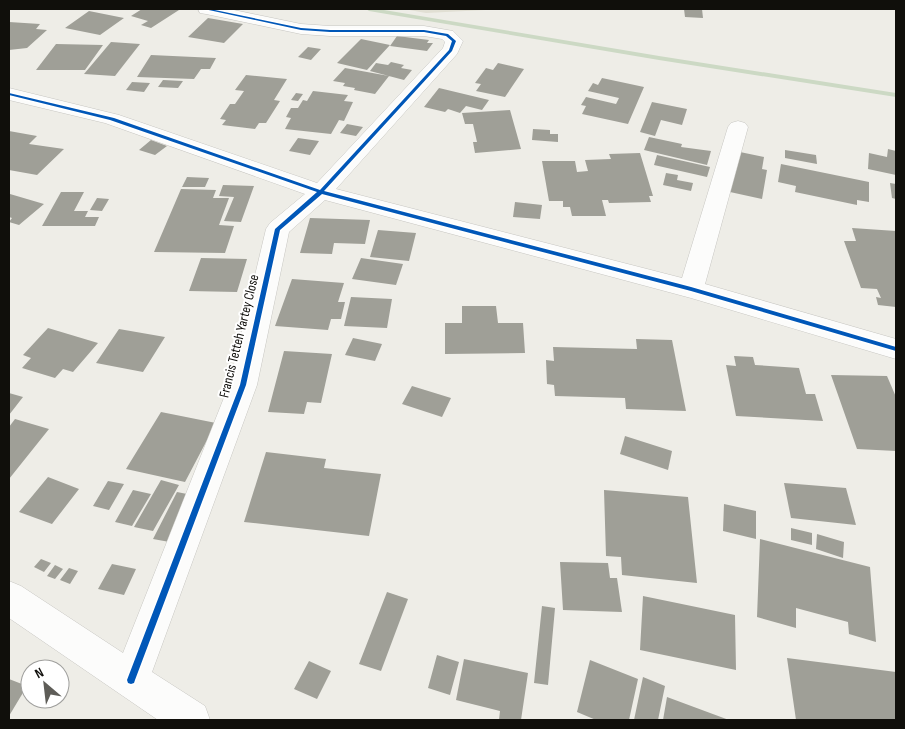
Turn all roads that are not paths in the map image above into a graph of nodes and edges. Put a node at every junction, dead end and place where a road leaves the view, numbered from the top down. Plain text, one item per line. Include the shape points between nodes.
1 (206, 9) edge
2 (9, 94) edge
3 (738, 127) dead end
4 (321, 192) junction
5 (691, 289) junction
6 (896, 349) edge
7 (9, 598) edge
8 (132, 680) junction
9 (171, 714) edge

1 - 4 street, Francis Tetteh Yartey Close via 301,29 424,31 447,35 454,41 451,50
2 - 4 street via 112,119
3 - 5 street
4 - 5 street
4 - 8 street, Francis Tetteh Yartey Close via 278,229 243,385
5 - 6 street
7 - 8 street
8 - 9 street

